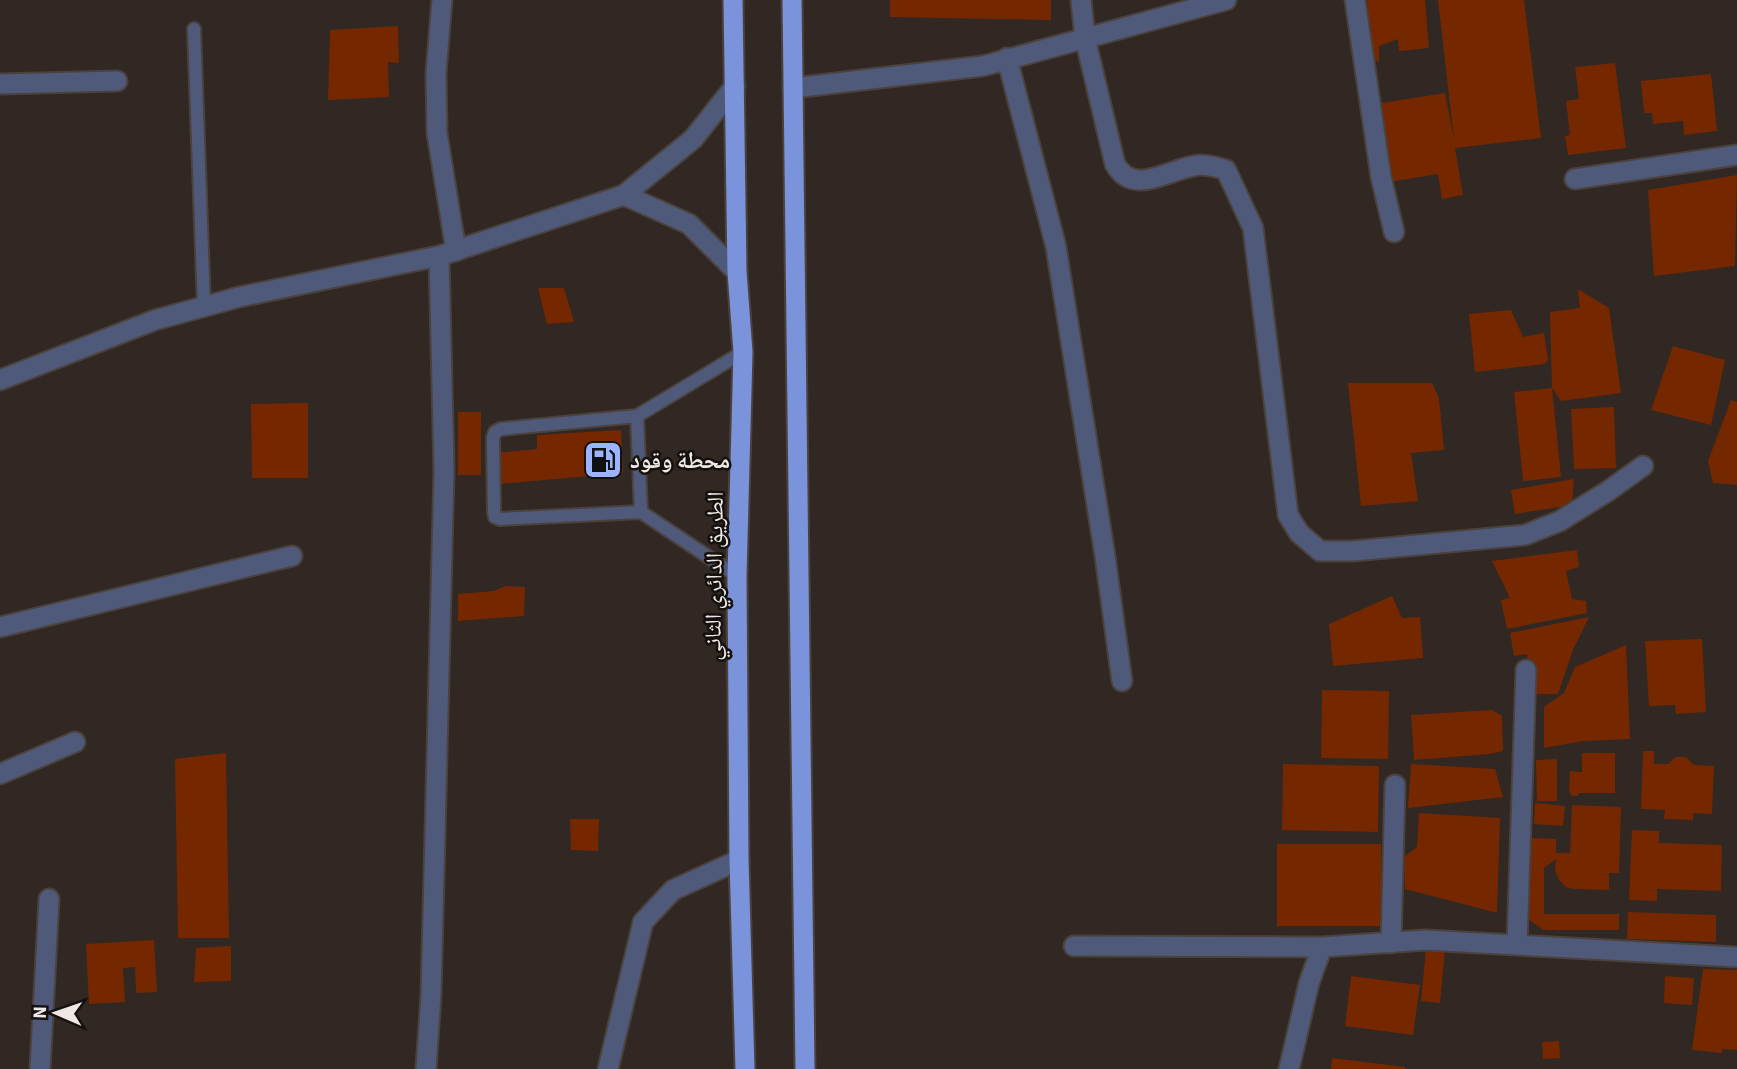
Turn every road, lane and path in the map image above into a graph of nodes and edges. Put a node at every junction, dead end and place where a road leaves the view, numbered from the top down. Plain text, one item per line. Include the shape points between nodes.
1 (442, 0) edge
2 (734, 0) edge
3 (792, 0) edge
4 (1081, 0) edge
5 (1226, 0) edge
6 (1355, 0) edge
7 (194, 29) dead end
8 (1085, 38) junction
9 (1007, 58) junction
10 (117, 81) dead end
11 (0, 84) edge
12 (735, 86) junction
13 (793, 88) junction
14 (1737, 155) edge
15 (1576, 178) dead end
16 (624, 195) junction
17 (1394, 232) dead end
18 (447, 254) junction
19 (737, 272) junction
20 (204, 307) junction
21 (743, 352) junction
22 (0, 380) edge
23 (637, 416) junction
24 (1643, 466) dead end
25 (641, 512) junction
26 (292, 556) dead end
27 (737, 576) junction
28 (0, 627) edge
29 (1527, 670) dead end
30 (1122, 681) dead end
31 (75, 742) dead end
32 (0, 774) edge
33 (1395, 785) dead end
34 (739, 860) junction
35 (49, 899) dead end
36 (1391, 943) junction
37 (1517, 945) junction
38 (1074, 946) dead end
39 (1322, 947) junction
40 (1737, 957) edge
41 (40, 1069) edge
42 (426, 1069) edge
43 (608, 1069) edge
44 (745, 1069) edge
45 (805, 1069) edge
46 (1289, 1069) edge

1 - 18 street via 437,133
2 - 12 highway, الطريق الدائري الثاني
3 - 13 highway
4 - 8 street
5 - 8 street
6 - 17 street via 1379,164
7 - 20 lane
8 - 9 street
8 - 24 street via 1115,164 1122,176 1136,182 1198,165 1226,170 1253,228 1287,515 1320,551 1525,535 1560,521
9 - 13 street via 983,66
9 - 30 street via 1056,247
10 - 11 street
12 - 16 street via 693,139
12 - 19 highway, الطريق الدائري الثاني
13 - 45 highway
14 - 15 street
16 - 18 street
16 - 19 street via 689,224
18 - 20 street
18 - 42 street
19 - 21 highway, الطريق الدائري الثاني
20 - 22 street via 155,320
21 - 23 lane
21 - 27 highway, الطريق الدائري الثاني
23 - 25 lane
23 - 25 lane via 495,432 494,512 500,519
25 - 27 lane
26 - 28 street
27 - 34 highway, الطريق الدائري الثاني
29 - 37 street
31 - 32 street
33 - 36 street
34 - 43 street via 673,890 643,922
34 - 44 highway, الطريق الدائري الثاني
35 - 41 street
36 - 37 street via 1425,940
36 - 39 street
37 - 40 street
38 - 39 street
39 - 46 street

